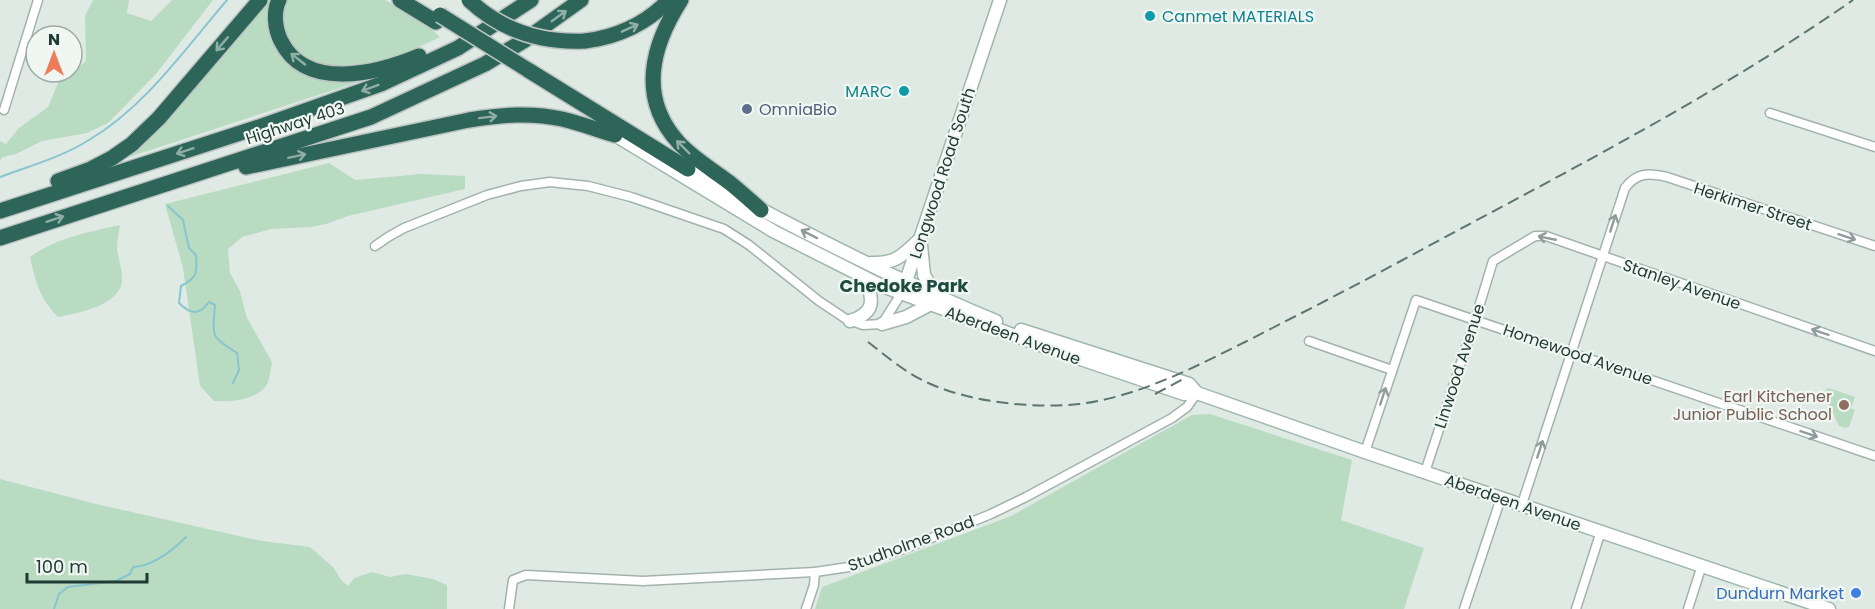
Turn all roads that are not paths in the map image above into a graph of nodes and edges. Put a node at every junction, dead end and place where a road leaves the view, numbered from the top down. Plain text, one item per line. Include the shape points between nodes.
1 (38, 0) edge
2 (260, 0) edge
3 (279, 0) edge
4 (400, 0) edge
5 (416, 0) edge
6 (470, 0) edge
7 (525, 0) edge
8 (531, 0) edge
9 (581, 0) edge
10 (669, 0) edge
11 (681, 0) edge
12 (1000, 0) edge
13 (438, 19) junction
14 (524, 73) junction
15 (4, 110) dead end
16 (1770, 113) dead end
17 (615, 135) junction
18 (1875, 147) edge
19 (219, 166) junction
20 (688, 169) joint
21 (0, 204) edge
22 (761, 210) junction
23 (0, 211) edge
24 (0, 238) edge
25 (921, 238) junction
26 (375, 246) dead end
27 (1875, 246) edge
28 (1602, 257) junction
29 (861, 260) junction
30 (1493, 261) joint
31 (866, 279) junction
32 (906, 281) junction
33 (901, 294) junction
34 (932, 300) junction
35 (1475, 320) junction
36 (850, 321) junction
37 (882, 324) junction
38 (1309, 341) dead end
39 (1875, 351) edge
40 (1572, 352) junction
41 (1392, 370) junction
42 (1197, 393) junction
43 (1365, 452) junction
44 (1875, 456) edge
45 (1425, 472) junction
46 (1501, 498) junction
47 (1522, 504) junction
48 (1601, 531) junction
49 (1702, 565) junction
50 (815, 572) junction
51 (509, 609) edge
52 (806, 609) edge
53 (1464, 609) edge
54 (1576, 609) edge
55 (1688, 609) edge
56 (1829, 609) edge

1 - 15 street
2 -> 21 highway via 132,144 91,169
7 -> 3 highway via 410,60 363,73 341,74 305,66 285,48 276,28
4 - 13 highway
5 - 13 highway
6 -> 10 highway, bridge via 514,30 545,39 585,41 637,25
8 -> 23 highway, Highway 403 via 458,48 381,84
19 -> 9 highway, Highway 403 via 371,117 424,94 495,58
22 -> 11 highway via 680,144 658,108 653,82 655,53
12 - 25 main road, Longwood Road South
13 - 14 highway
14 - 17 highway
14 - 20 highway
16 - 18 street
19 -> 17 highway via 239,168 505,115 561,119
17 - 31 main road, Aberdeen Avenue via 773,231
24 -> 19 highway, Highway 403
20 - 22 main road, Aberdeen Avenue
29 -> 22 main road, Aberdeen Avenue
25 - 29 main road via 897,260
25 - 32 main road, Longwood Road South
25 - 34 main road via 924,275
26 - 36 street via 404,228 487,195 543,183 588,186 724,229
28 -> 27 street, Herkimer Street via 1624,188 1631,179 1651,174
28 -> 30 street, Stanley Avenue via 1540,235
39 -> 28 street, Stanley Avenue
28 - 40 street
29 - 32 main road, Aberdeen Avenue
30 - 35 street, Linwood Avenue
31 - 33 main road, Aberdeen Avenue
31 - 36 main road via 871,306 861,318
32 - 33 main road, Longwood Road South
32 - 34 main road, Aberdeen Avenue
33 - 34 main road, Aberdeen Avenue
33 - 37 street, Longwood Road South
34 - 37 main road via 906,317
34 - 42 main road, Aberdeen Avenue via 1189,384
35 - 40 street, Homewood Avenue
35 - 41 street, Homewood Avenue via 1416,300
35 - 45 street, Linwood Avenue
36 - 37 street
38 - 41 street
40 -> 44 street, Homewood Avenue
47 -> 40 street
43 -> 41 street
42 - 43 main road, Aberdeen Avenue
42 - 50 street, Studholme Road via 1172,418 991,514 904,549 849,567
43 - 45 main road, Aberdeen Avenue
45 - 46 main road, Aberdeen Avenue
46 - 47 main road, Aberdeen Avenue
46 - 53 street
47 - 48 main road, Aberdeen Avenue
48 - 49 main road, Aberdeen Avenue
48 - 54 street
49 - 55 street
49 - 56 main road, Aberdeen Avenue
50 - 51 street, Studholme Road via 643,581 526,575 513,580
50 - 52 street

